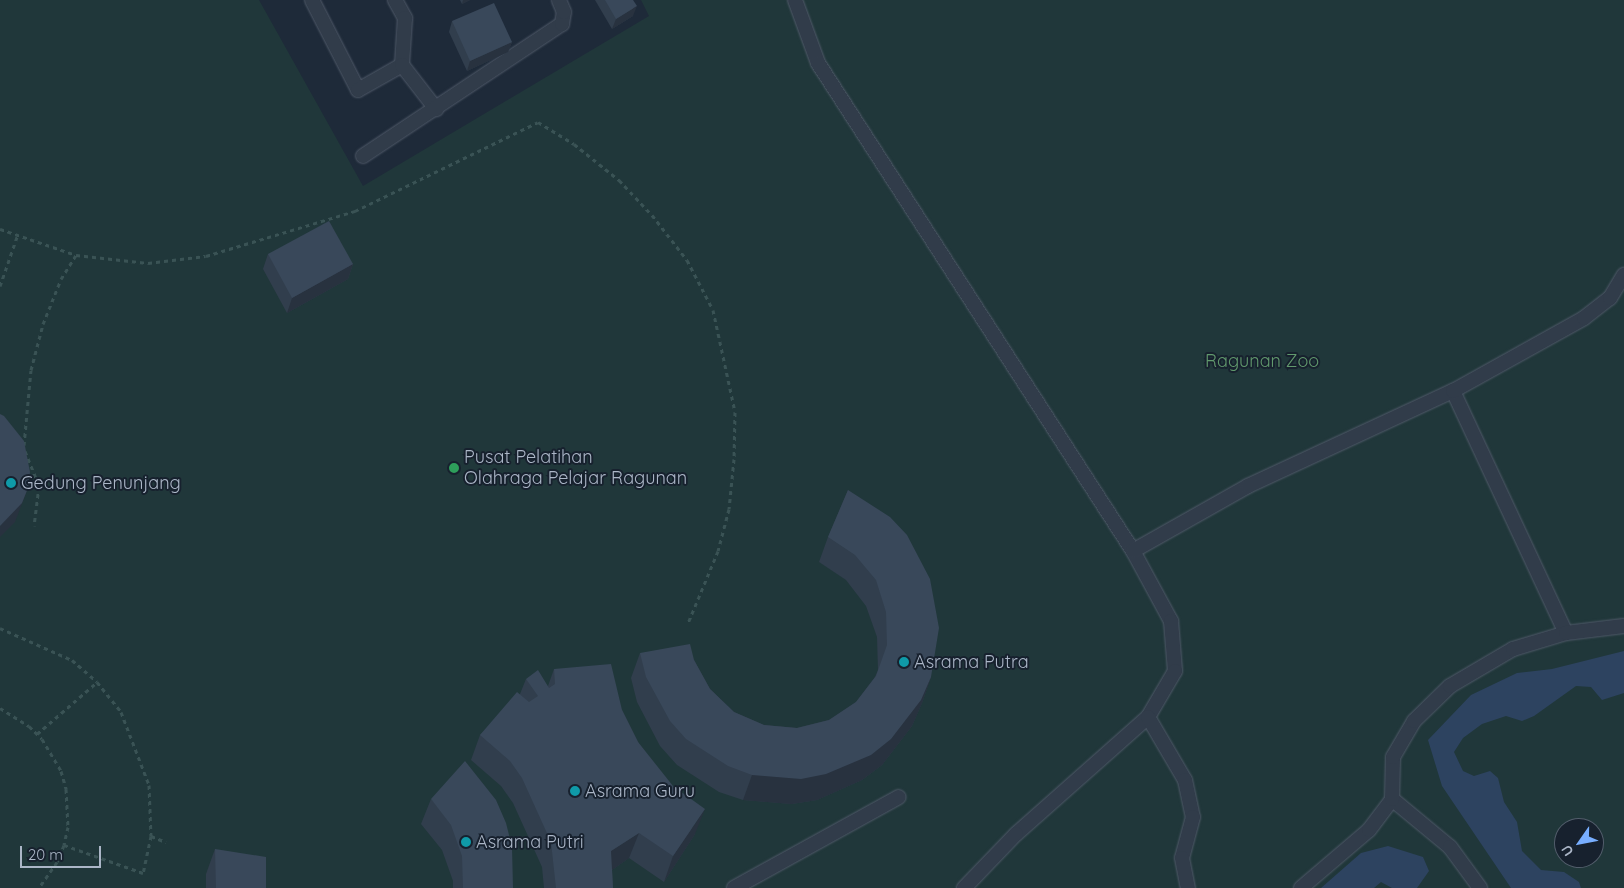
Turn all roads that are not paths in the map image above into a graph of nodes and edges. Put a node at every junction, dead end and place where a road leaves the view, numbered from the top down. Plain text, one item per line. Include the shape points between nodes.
1 (312, 0) edge
2 (395, 0) edge
3 (559, 0) edge
4 (795, 0) edge
5 (402, 64) junction
6 (436, 109) junction
7 (363, 156) dead end
8 (1624, 276) edge
9 (1453, 390) junction
10 (1133, 551) junction
11 (1624, 626) edge
12 (1566, 633) junction
13 (1148, 717) junction
14 (899, 797) dead end
15 (1392, 799) junction
16 (734, 888) edge
17 (964, 888) edge
18 (1188, 888) edge
19 (1301, 888) edge
20 (1480, 888) edge

1 - 5 lane via 358,90
2 - 5 lane via 406,18
3 - 6 lane via 564,12 562,24
4 - 10 lane via 818,63
5 - 6 lane
6 - 7 lane
8 - 9 lane via 1610,298 1584,318
9 - 10 lane via 1248,486
9 - 12 lane
10 - 13 lane via 1171,621 1175,671
11 - 12 lane
12 - 15 lane via 1513,649 1450,686 1414,721 1393,757
13 - 17 lane via 1016,834
13 - 18 lane via 1185,780 1193,817 1182,858
14 - 16 lane
15 - 19 lane via 1369,830
15 - 20 lane via 1450,847

